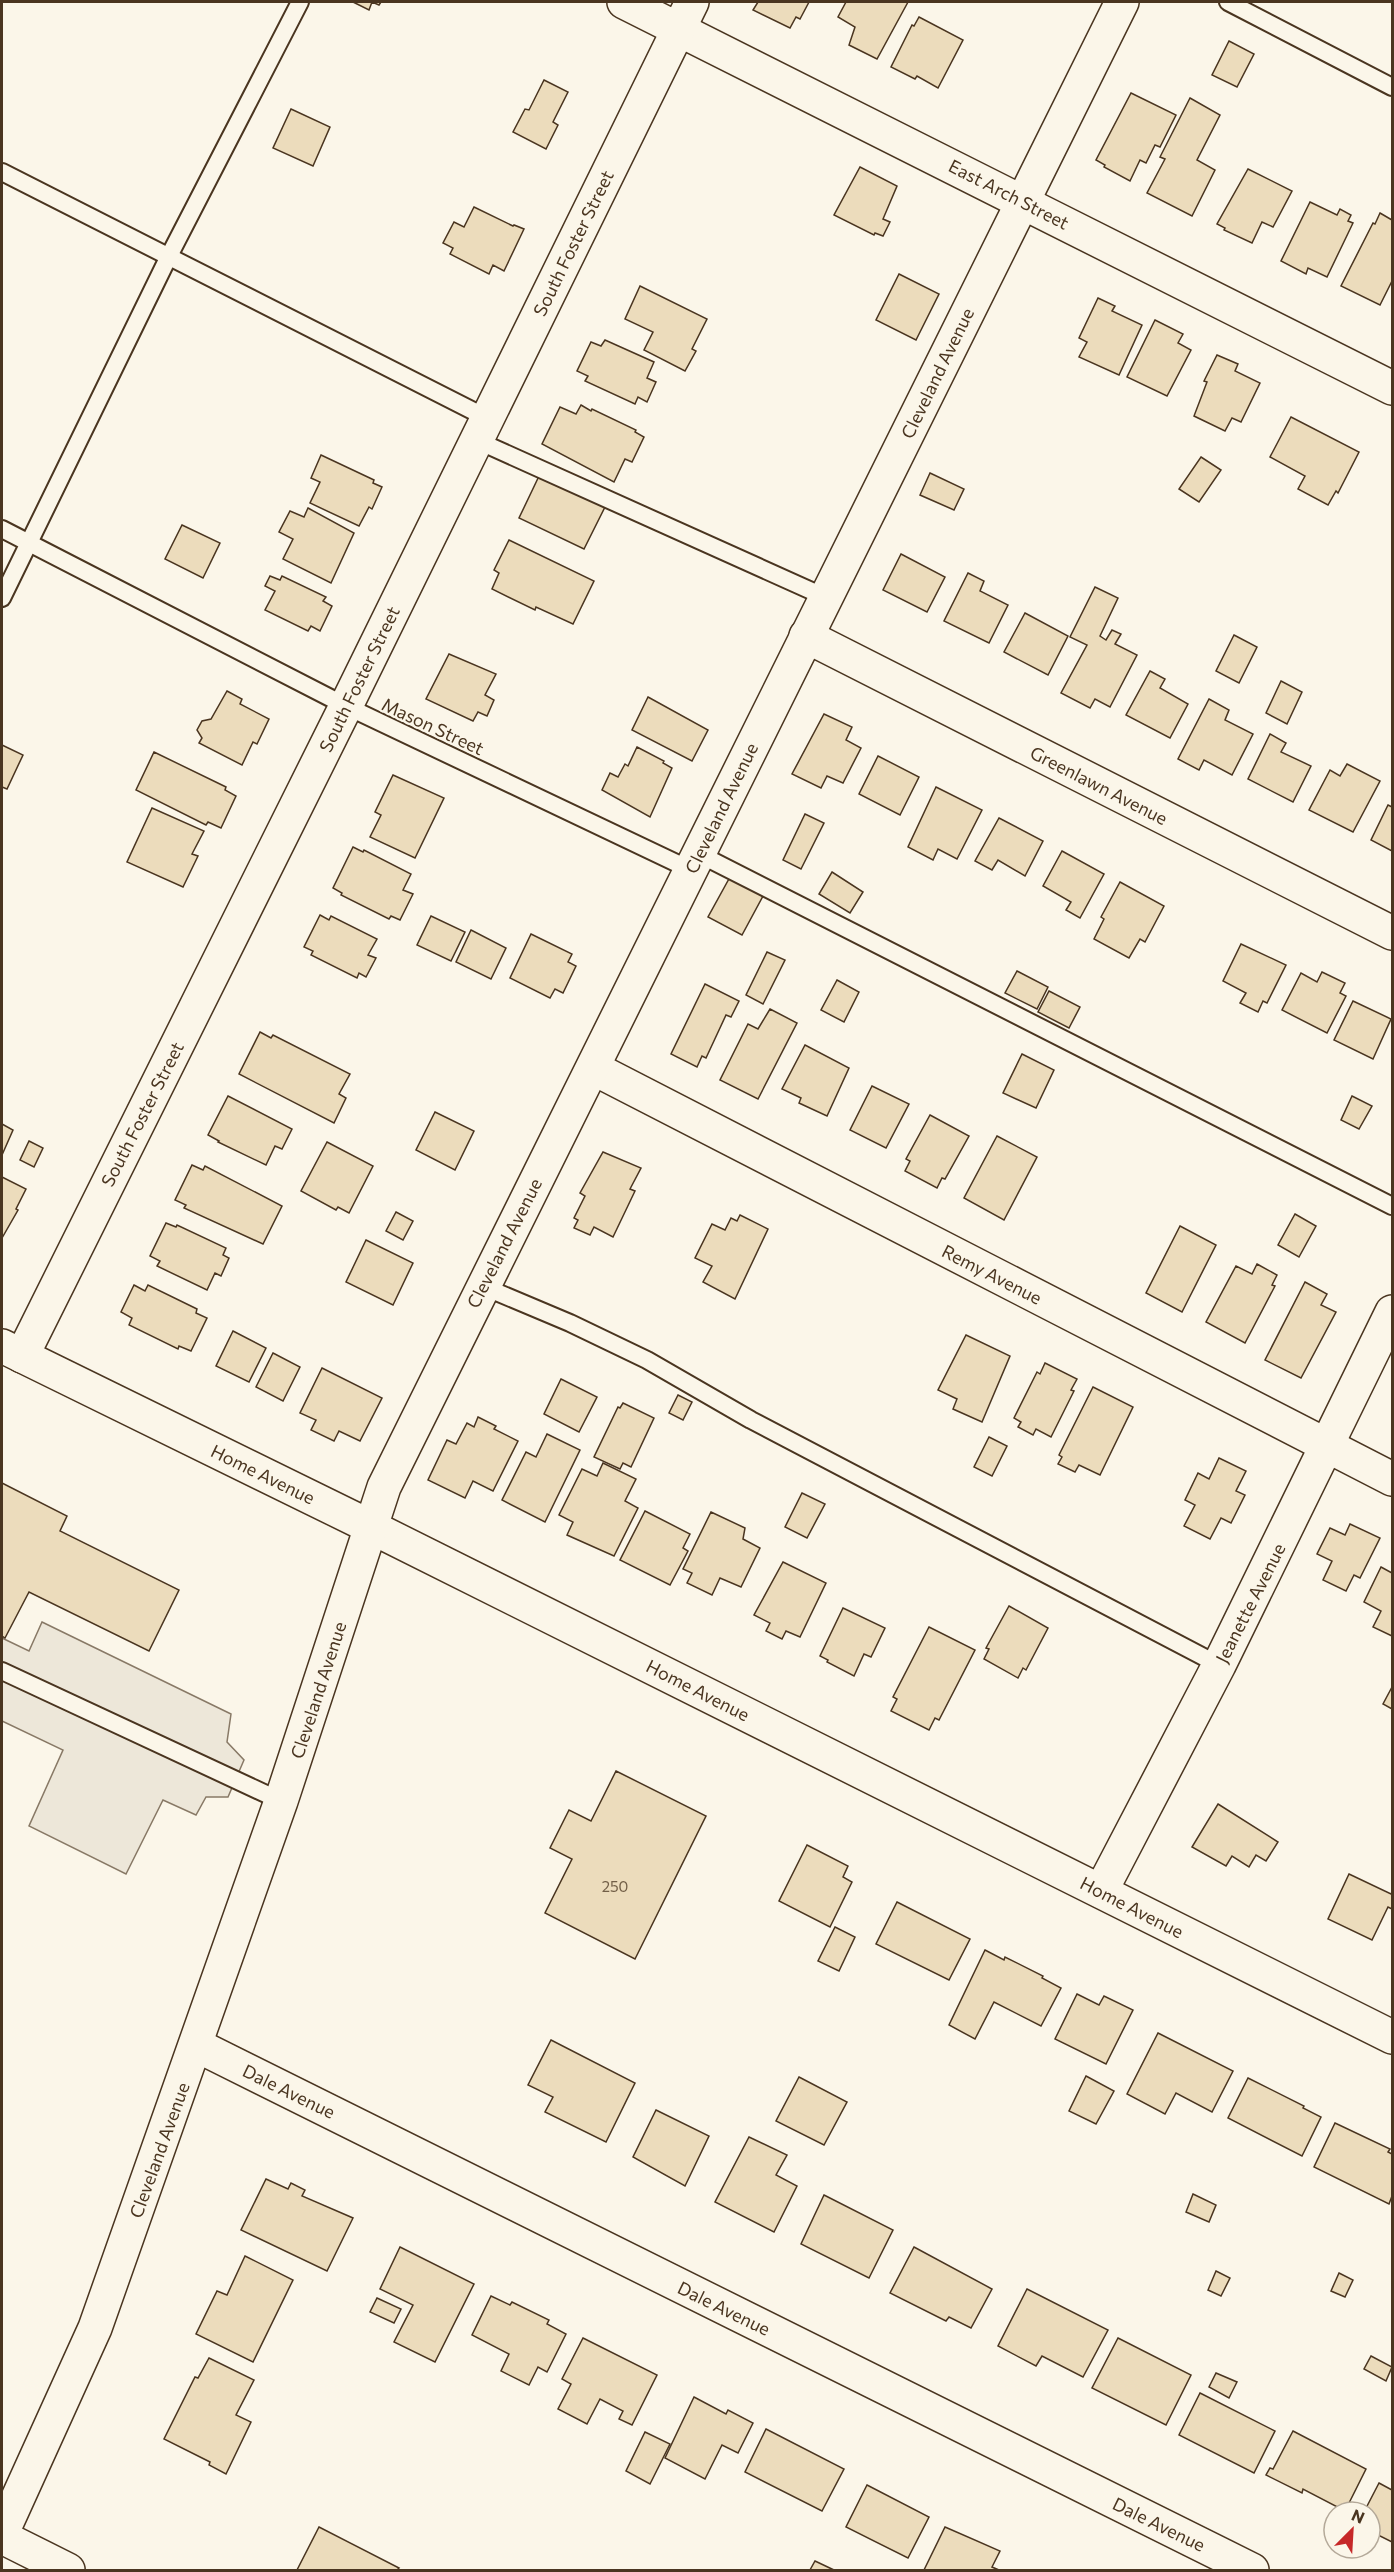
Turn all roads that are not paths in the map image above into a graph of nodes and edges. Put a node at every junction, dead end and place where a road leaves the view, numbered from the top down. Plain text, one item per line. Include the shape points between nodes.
1 (300, 2) edge
2 (624, 2) edge
3 (1122, 2) edge
4 (1228, 2) edge
5 (686, 15) edge
6 (1392, 87) edge
7 (2, 172) edge
8 (1022, 201) junction
9 (168, 258) junction
10 (1392, 388) edge
11 (481, 429) junction
12 (2, 529) edge
13 (29, 543) junction
14 (825, 597) junction
15 (2, 598) edge
16 (806, 636) junction
17 (346, 706) junction
18 (695, 862) junction
19 (1392, 933) edge
20 (593, 1068) junction
21 (1392, 1206) edge
22 (482, 1286) junction
23 (1392, 1312) edge
24 (12, 1351) edge
25 (1328, 1447) junction
26 (1392, 1479) edge
27 (371, 1527) junction
28 (1219, 1665) junction
29 (2, 1671) edge
30 (281, 1801) junction
31 (1101, 1891) junction
32 (1392, 2037) edge
33 (196, 2045) junction
34 (2, 2535) edge
35 (68, 2571) edge
36 (1252, 2571) edge

1 - 9 lane
2 - 5 street, East Arch Street
3 - 8 street, Cleveland Avenue
4 - 6 lane
5 - 8 street, East Arch Street
5 - 11 street, South Foster Street
7 - 9 lane
8 - 10 street, East Arch Street
8 - 14 street, Cleveland Avenue
9 - 11 lane
9 - 13 lane
11 - 14 lane
11 - 17 street, South Foster Street
12 - 13 lane, Mason Street
13 - 15 lane
13 - 17 lane, Mason Street
14 - 16 street, Cleveland Avenue
16 - 18 street, Cleveland Avenue
16 - 19 street, Greenlawn Avenue
17 - 18 lane, Mason Street
17 - 24 street, South Foster Street
18 - 20 street, Cleveland Avenue
18 - 21 lane, Mason Street
20 - 22 street, Cleveland Avenue
20 - 25 street, Remy Avenue
22 - 27 street, Cleveland Avenue via 384,1487
22 - 28 lane via 647,1360 751,1420
23 - 25 street, Jeanette Avenue
24 - 27 street, Home Avenue
25 - 26 street, Remy Avenue
25 - 28 street, Jeanette Avenue
27 - 30 street, Cleveland Avenue
27 - 31 street, Home Avenue
28 - 31 street, Jeanette Avenue
29 - 30 lane
30 - 33 street, Cleveland Avenue
31 - 32 street, Home Avenue
33 - 34 street, Cleveland Avenue via 95,2328
33 - 36 street, Dale Avenue
34 - 35 street

